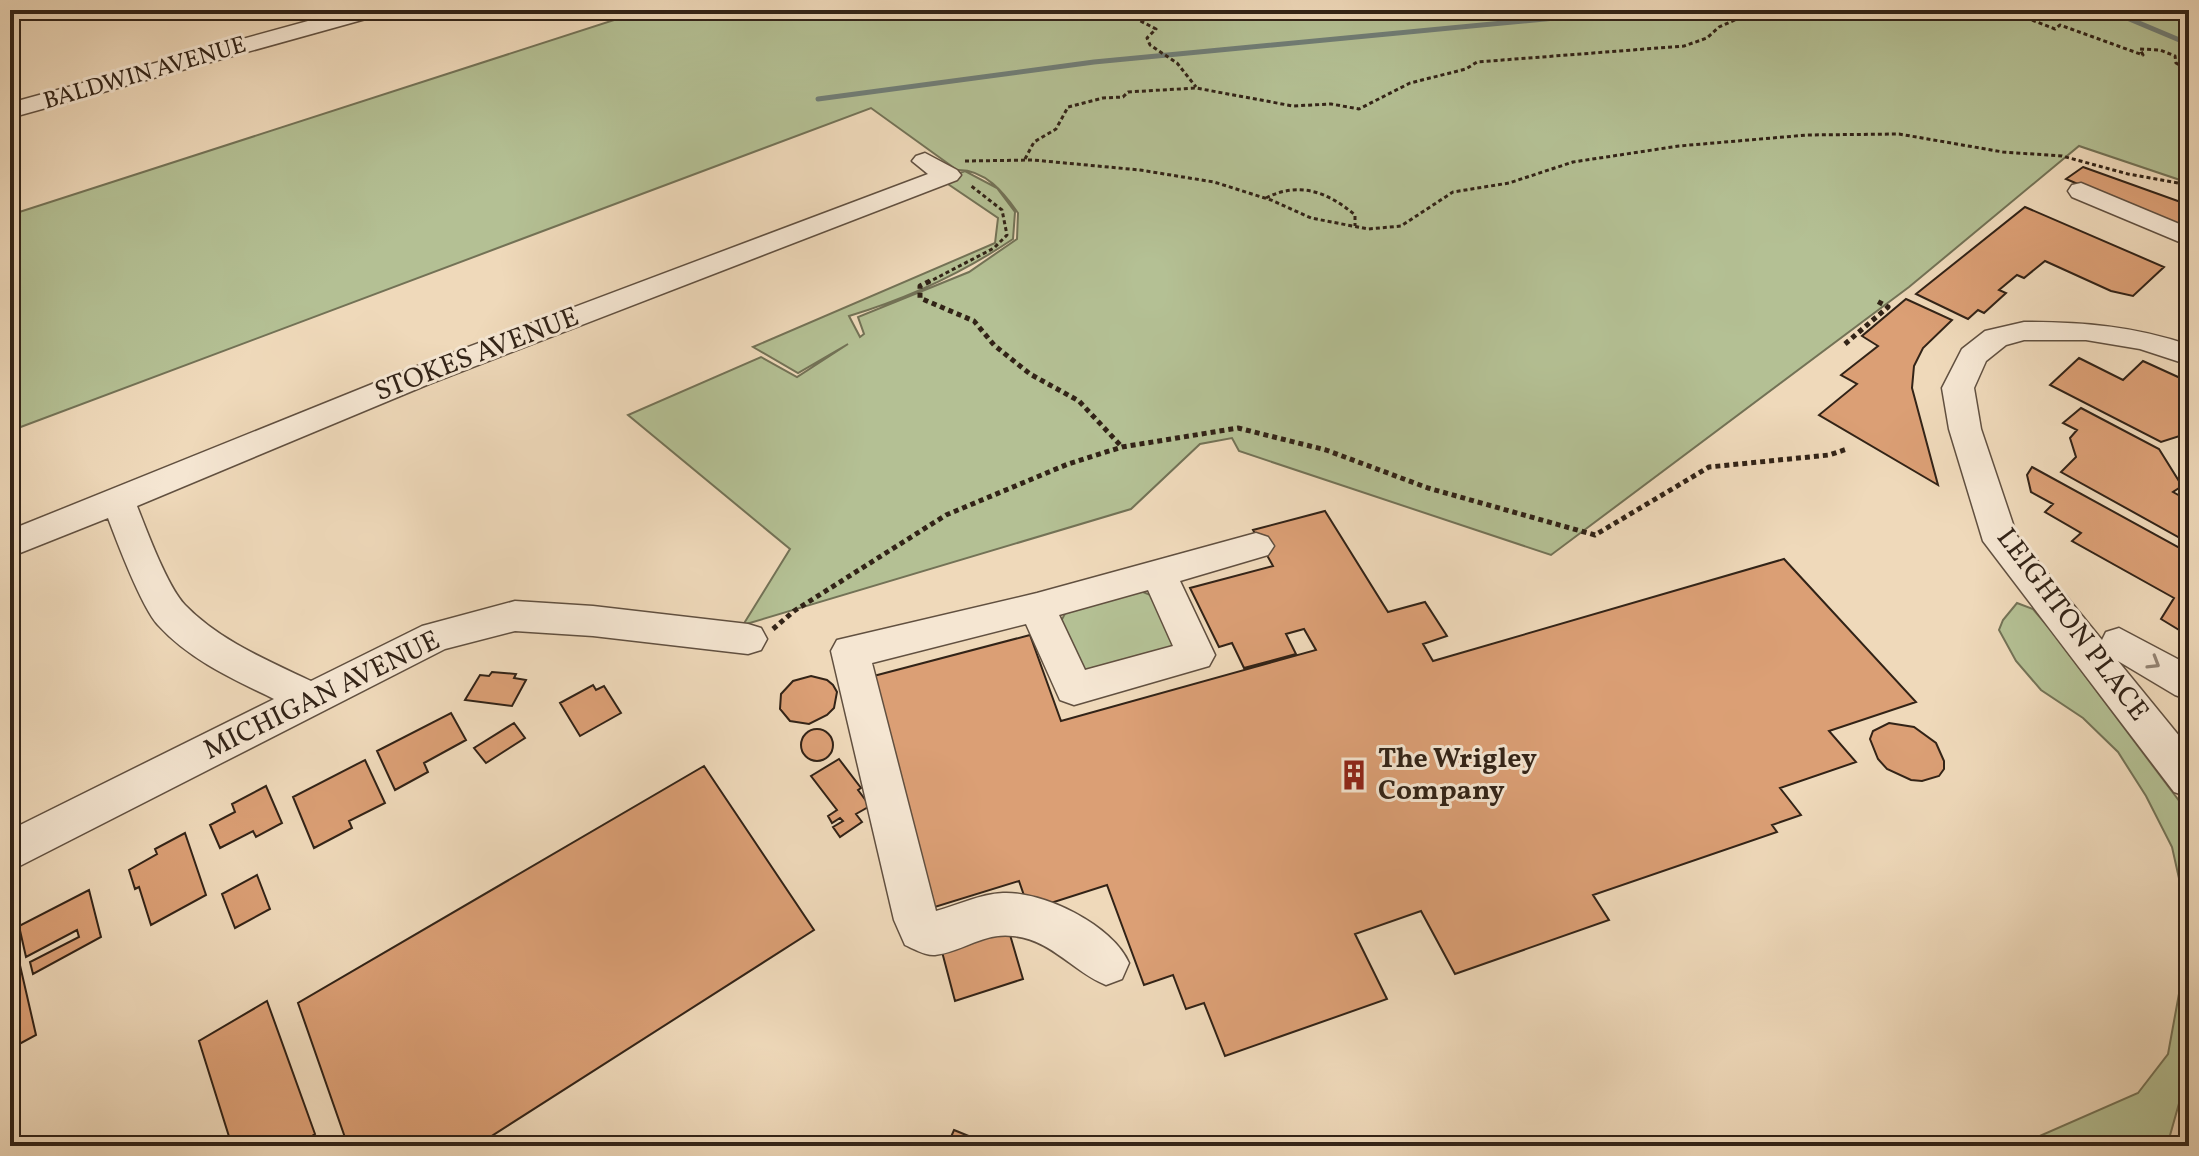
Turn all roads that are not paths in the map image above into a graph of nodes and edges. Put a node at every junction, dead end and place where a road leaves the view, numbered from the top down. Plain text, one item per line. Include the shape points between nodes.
1 (372, 10) edge
2 (10, 111) edge
3 (944, 172) road end
4 (2081, 191) dead end
5 (2189, 238) edge
6 (2189, 355) edge
7 (118, 500) junction
8 (10, 544) edge
9 (1256, 546) dead end
10 (1158, 573) junction
11 (1037, 607) junction
12 (759, 640) road end
13 (2119, 643) dead end
14 (2189, 684) edge
15 (312, 700) junction
16 (2189, 779) edge
17 (10, 851) edge
18 (1106, 963) dead end

1 - 2 street, BALDWIN AVENUE
3 - 7 street, STOKES AVENUE
4 - 5 street
6 - 16 street, LEIGHTON PLACE via 2144,340 2086,331 2024,331 1996,338 1973,356 1958,388 1965,429 2001,541
7 - 8 street, STOKES AVENUE
7 - 15 street via 170,614 225,658
9 - 10 street
10 - 11 street
10 - 11 street via 1196,655 1074,689
11 - 18 street via 850,651 921,930 932,934 1002,914 1019,915 1068,934 1099,952
12 - 15 street, MICHIGAN AVENUE via 515,616 435,637
13 -> 14 street
15 - 17 street, MICHIGAN AVENUE

